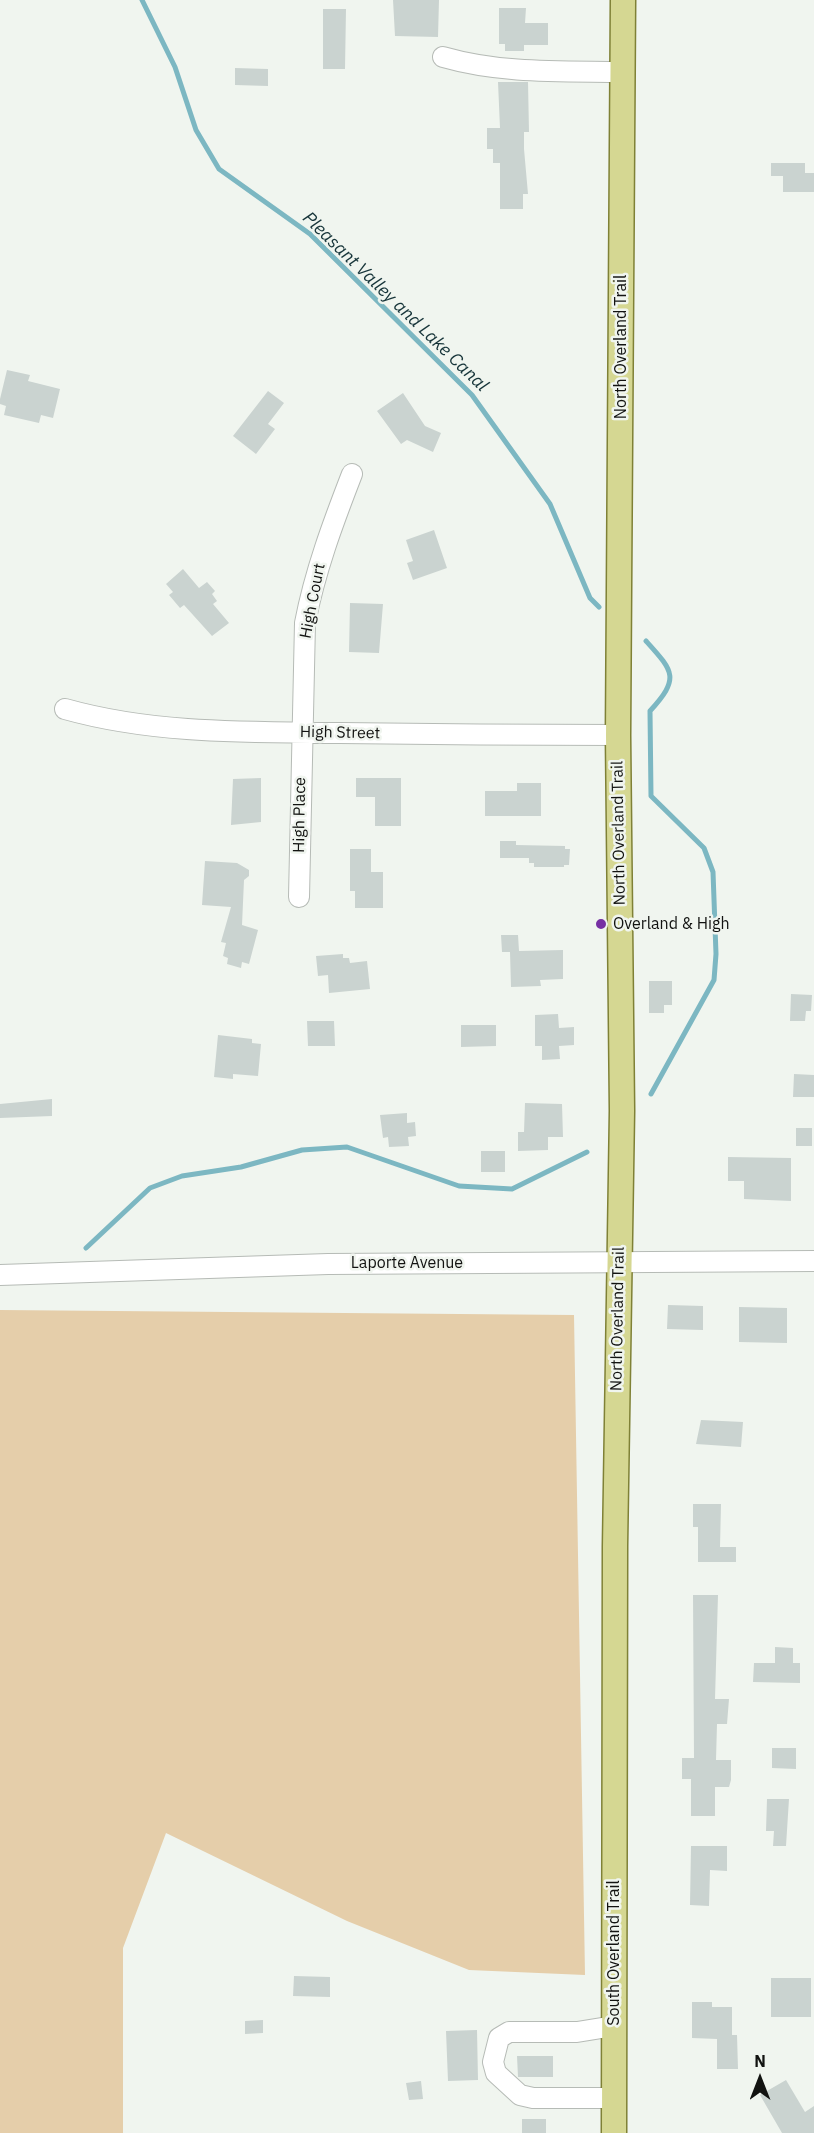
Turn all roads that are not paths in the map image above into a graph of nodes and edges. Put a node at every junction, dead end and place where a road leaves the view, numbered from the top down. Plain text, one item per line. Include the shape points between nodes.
1 (623, 0) edge
2 (443, 57) dead end
3 (622, 72) junction
4 (352, 474) dead end
5 (65, 709) dead end
6 (301, 733) junction
7 (618, 735) junction
8 (299, 897) dead end
9 (814, 1261) edge
10 (618, 1262) junction
11 (0, 1275) edge
12 (614, 1774) joint
13 (614, 2026) junction
14 (614, 2098) junction
15 (614, 2133) edge

1 - 3 main road, North Overland Trail
2 - 3 street via 476,66 510,69
3 - 7 main road, North Overland Trail
4 - 6 street, High Court via 313,585 305,623
5 - 6 street, High Street via 157,728
6 - 7 street, High Street
6 - 8 street, High Place
7 - 10 main road, North Overland Trail via 622,1086
9 - 10 street, Laporte Avenue
10 - 11 street, Laporte Avenue via 328,1264
10 - 12 main road, North Overland Trail
12 - 13 main road, South Overland Trail
13 - 14 main road, South Overland Trail
13 - 14 street via 577,2032 509,2032 499,2038 493,2062 496,2073 520,2095
14 - 15 main road, South Overland Trail

